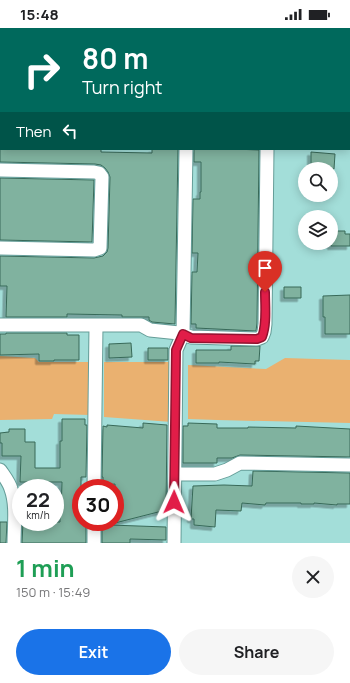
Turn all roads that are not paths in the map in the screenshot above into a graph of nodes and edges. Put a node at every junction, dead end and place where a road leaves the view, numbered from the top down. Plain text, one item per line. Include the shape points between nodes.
1 (186, 150) edge
2 (267, 150) edge
3 (0, 170) edge
4 (0, 248) edge
5 (0, 324) edge
6 (96, 326) junction
7 (183, 334) junction
8 (349, 465) edge
9 (0, 470) edge
10 (175, 474) junction
11 (94, 479) edge
12 (94, 531) edge
13 (14, 543) edge
14 (94, 543) edge
15 (174, 543) edge

1 - 7 street
2 - 7 street via 265,324 262,337 191,338
3 - 4 street via 94,172 102,177 100,248
5 - 6 street
6 - 7 street via 141,325 150,330
6 - 11 street
7 - 10 street via 176,350
8 - 10 street via 240,463 215,474
9 - 13 street via 12,489
10 - 15 street
12 - 14 street

